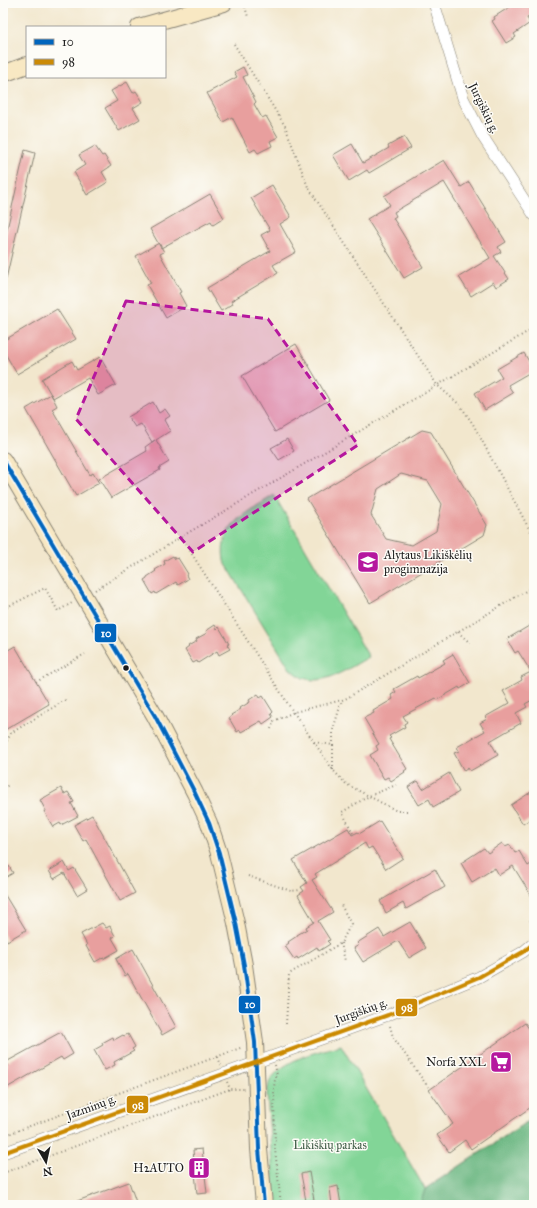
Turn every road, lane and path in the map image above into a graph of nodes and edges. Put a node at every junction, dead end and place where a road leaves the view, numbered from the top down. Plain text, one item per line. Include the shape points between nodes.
1 (154, 3) edge
2 (224, 3) edge
3 (244, 3) edge
4 (434, 3) edge
5 (140, 7) dead end
6 (248, 17) dead end
7 (143, 26) edge
8 (234, 44) dead end
9 (26, 65) edge
10 (3, 74) edge
11 (534, 215) edge
12 (534, 328) edge
13 (437, 385) junction
14 (3, 460) edge
15 (181, 537) junction
16 (534, 538) edge
17 (534, 586) edge
18 (84, 596) junction
19 (3, 609) edge
20 (458, 632) junction
21 (470, 644) dead end
22 (85, 654) dead end
23 (36, 682) dead end
24 (67, 699) dead end
25 (342, 700) junction
26 (294, 712) junction
27 (271, 729) dead end
28 (314, 742) junction
29 (333, 745) junction
30 (3, 748) edge
31 (333, 770) junction
32 (9, 785) dead end
33 (396, 785) dead end
34 (3, 788) edge
35 (369, 796) junction
36 (411, 811) dead end
37 (353, 833) dead end
38 (248, 876) dead end
39 (300, 890) dead end
40 (341, 905) dead end
41 (530, 920) dead end
42 (534, 925) edge
43 (341, 943) junction
44 (534, 943) edge
45 (345, 961) dead end
46 (388, 1015) junction
47 (286, 1024) dead end
48 (256, 1062) junction
49 (224, 1073) junction
50 (275, 1079) dead end
51 (428, 1087) dead end
52 (257, 1088) junction
53 (274, 1088) junction
54 (230, 1090) junction
55 (3, 1136) edge
56 (3, 1153) edge
57 (3, 1173) edge
58 (264, 1205) edge
59 (281, 1205) edge

1 - 5 path
2 - 7 street
3 - 6 path
4 - 11 street, Jurgiškių g. via 463,98 483,137
8 - 13 path via 285,126 308,187
9 - 10 street
12 - 13 path
13 - 15 path
13 - 16 path via 460,405 473,424
14 - 18 street
15 - 18 path
15 - 26 path
17 - 20 path
18 - 19 path via 58,610 45,588
18 - 48 street via 155,716 209,823 236,923 244,964
20 - 21 path
20 - 25 path
22 - 23 path
24 - 30 path via 11,732
25 - 26 path
25 - 29 path via 333,730
26 - 27 path via 274,721
26 - 28 path
28 - 29 path
28 - 31 path
29 - 31 path
31 - 35 path via 346,784
32 - 34 path
33 - 35 path
35 - 36 path via 397,811
35 - 37 path via 342,812
38 - 39 path via 291,892
40 - 43 path via 351,924
41 - 42 path
43 - 45 path
43 - 47 path via 289,974
44 - 46 street, Jurgiškių g. via 479,977
46 - 48 street, Jurgiškių g.
46 - 51 path via 393,1037
48 - 49 street, Jazminų g.
48 - 52 street
49 - 54 path
49 - 55 path via 218,1057
49 - 56 street, Jazminų g.
50 - 53 path
52 - 53 path
52 - 54 path
52 - 58 street via 258,1149
53 - 59 path via 275,1149
54 - 57 path

